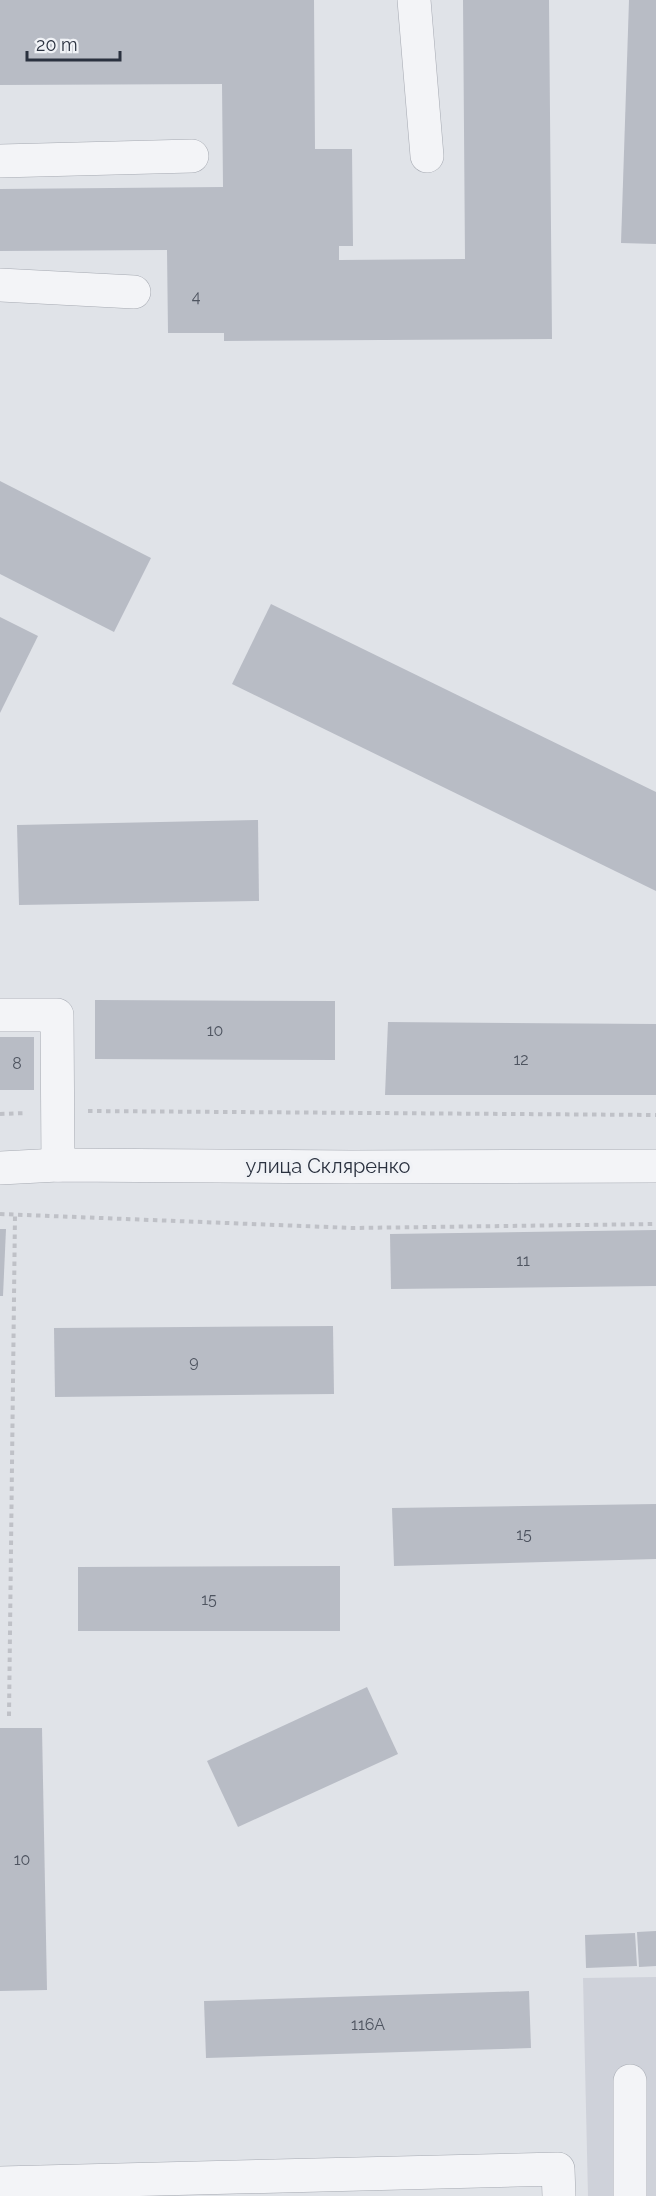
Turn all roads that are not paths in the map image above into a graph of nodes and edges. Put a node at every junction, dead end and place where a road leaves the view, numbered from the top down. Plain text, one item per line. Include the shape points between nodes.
1 (414, 0) edge
2 (192, 156) dead end
3 (427, 156) dead end
4 (0, 161) edge
5 (0, 285) edge
6 (134, 292) dead end
7 (0, 1015) edge
8 (58, 1165) junction
9 (656, 1166) edge
10 (0, 1168) edge
11 (630, 2081) dead end
12 (0, 2183) edge
13 (559, 2196) edge
14 (630, 2196) edge

1 - 3 street
2 - 4 street
5 - 6 street
7 - 8 street via 57,1015
8 - 9 street, улица Скляренко
8 - 10 street, улица Скляренко
11 - 14 street
12 - 13 street via 558,2169

